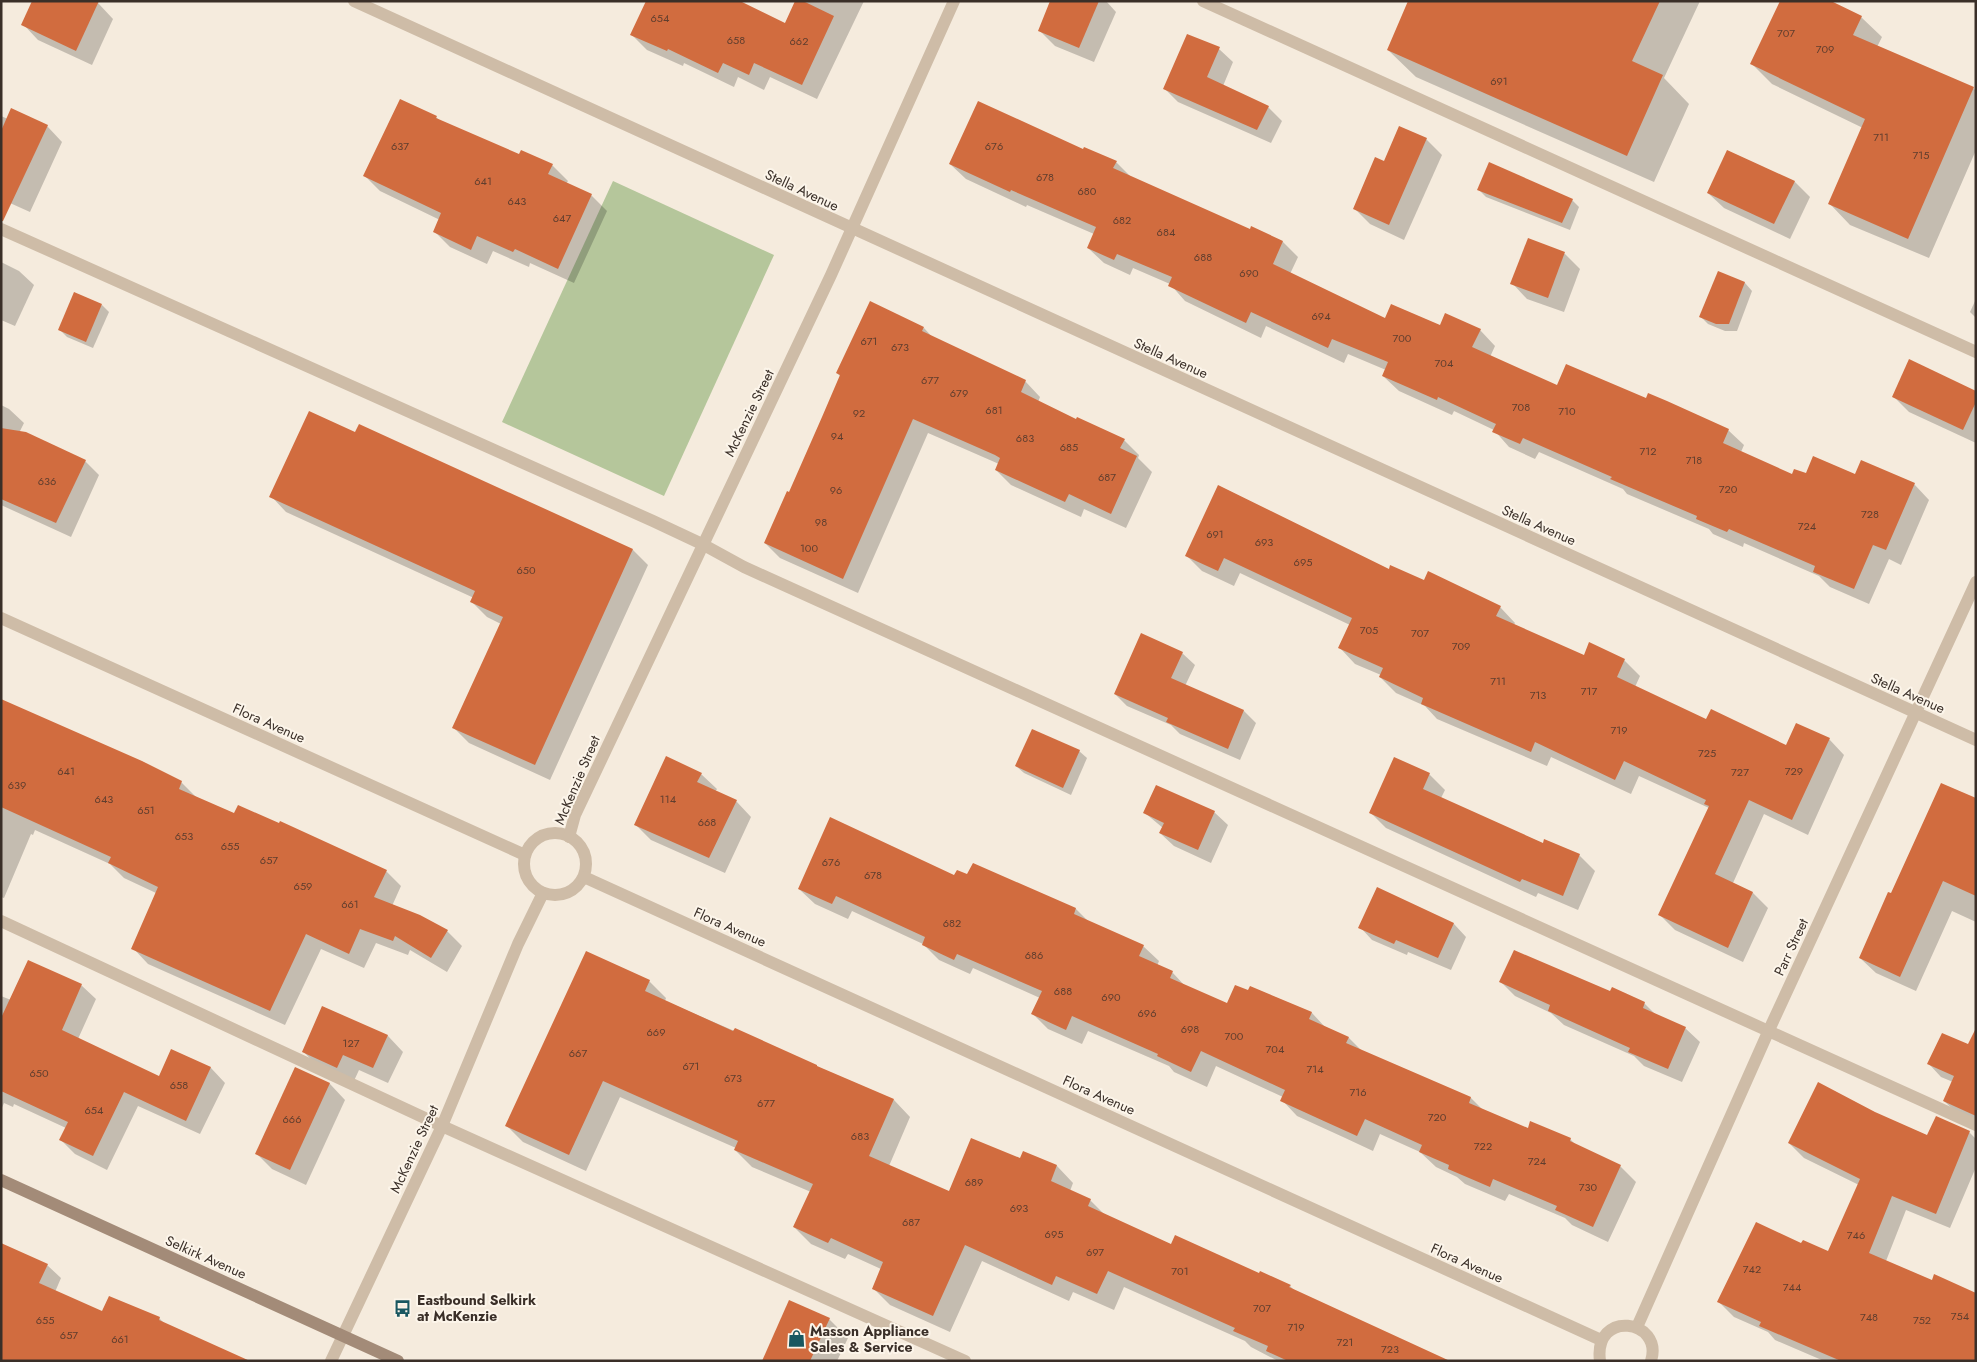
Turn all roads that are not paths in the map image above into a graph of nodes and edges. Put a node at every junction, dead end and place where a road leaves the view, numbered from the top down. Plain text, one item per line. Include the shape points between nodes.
1 (354, 1) edge
2 (954, 1) edge
3 (1203, 1) edge
4 (1, 229) edge
5 (852, 229) junction
6 (1976, 352) edge
7 (702, 544) junction
8 (1976, 582) edge
9 (1, 618) edge
10 (1914, 713) junction
11 (1976, 740) edge
12 (569, 836) junction
13 (525, 855) junction
14 (584, 877) junction
15 (543, 893) junction
16 (1, 921) edge
17 (1769, 1030) junction
18 (1976, 1124) edge
19 (442, 1126) junction
20 (1, 1180) edge
21 (1637, 1326) junction
22 (342, 1336) junction
23 (1601, 1340) junction
24 (331, 1361) edge
25 (398, 1361) edge
26 (965, 1361) edge
27 (1600, 1361) edge
28 (1651, 1361) edge

1 - 5 street, Stella Avenue
2 - 5 street, McKenzie Street
3 - 6 street
4 - 7 street
5 - 7 street, McKenzie Street
5 - 10 street, Stella Avenue
7 - 12 street, McKenzie Street via 575,815
7 - 17 street via 753,572
8 - 10 street, Parr Street
9 - 13 street, Flora Avenue
10 - 11 street, Stella Avenue
10 - 17 street, Parr Street
12 - 13 street via 551,833 540,837
12 - 14 street via 584,852
13 - 15 street via 528,879
14 - 15 street via 568,893
14 - 23 street, Flora Avenue
15 - 19 street, McKenzie Street via 518,944
16 - 19 street
17 - 18 street
17 - 21 street, Parr Street
19 - 22 street, McKenzie Street
19 - 26 street
20 - 22 main road, Selkirk Avenue
21 - 23 street via 1614,1327
21 - 28 street via 1652,1343
22 - 24 street, McKenzie Street
22 - 25 main road, Selkirk Avenue
23 - 27 street

